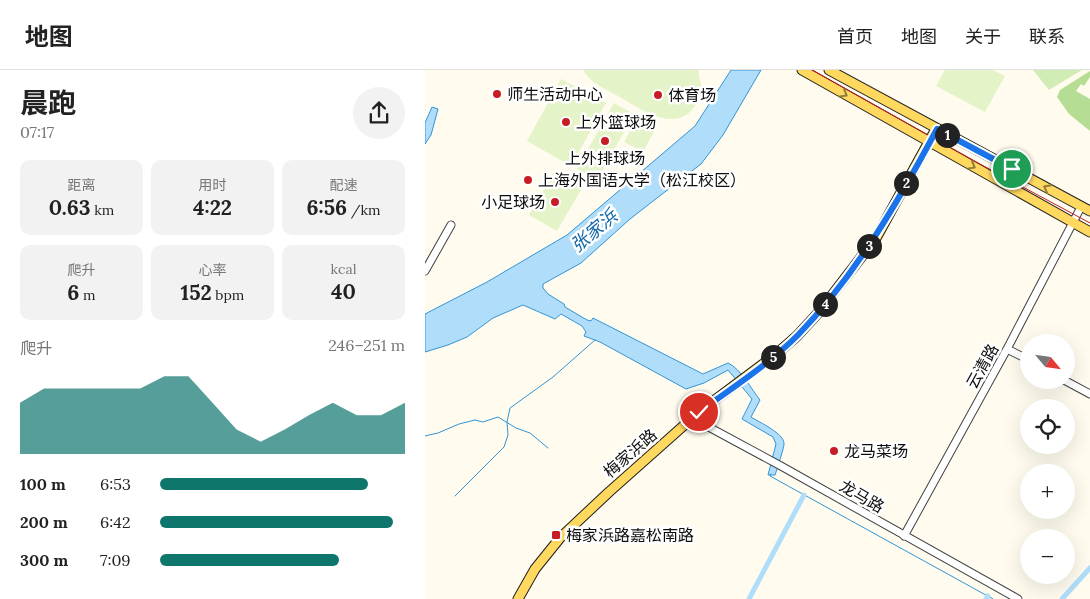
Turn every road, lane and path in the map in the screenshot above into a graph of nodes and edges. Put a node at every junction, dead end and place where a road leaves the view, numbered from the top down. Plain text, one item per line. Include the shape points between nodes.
1 (802, 70) edge
2 (829, 70) edge
3 (937, 129) junction
4 (929, 143) junction
5 (1081, 206) junction
6 (1090, 211) edge
7 (1073, 223) junction
8 (451, 225) dead end
9 (1090, 232) edge
10 (425, 270) edge
11 (1007, 349) junction
12 (1020, 356) edge
13 (1075, 386) edge
14 (1090, 394) edge
15 (692, 418) junction
16 (904, 536) junction
17 (517, 599) edge
18 (1018, 599) edge

1 -> 4 main road
2 - 3 main road
3 - 4 main road, 梅家浜路
5 -> 3 main road
4 -> 7 main road
4 - 15 main road, 梅家浜路 via 876,238 819,312 797,336
5 - 6 main road
5 - 7 street, 云清路
7 - 9 main road
7 - 11 street, 云清路
8 - 10 street
11 - 12 street
11 - 16 street, 云清路
13 - 14 street
15 - 16 street, 龙马路
15 - 17 main road, 梅家浜路 via 560,538 535,569
16 - 18 street, 龙马路

